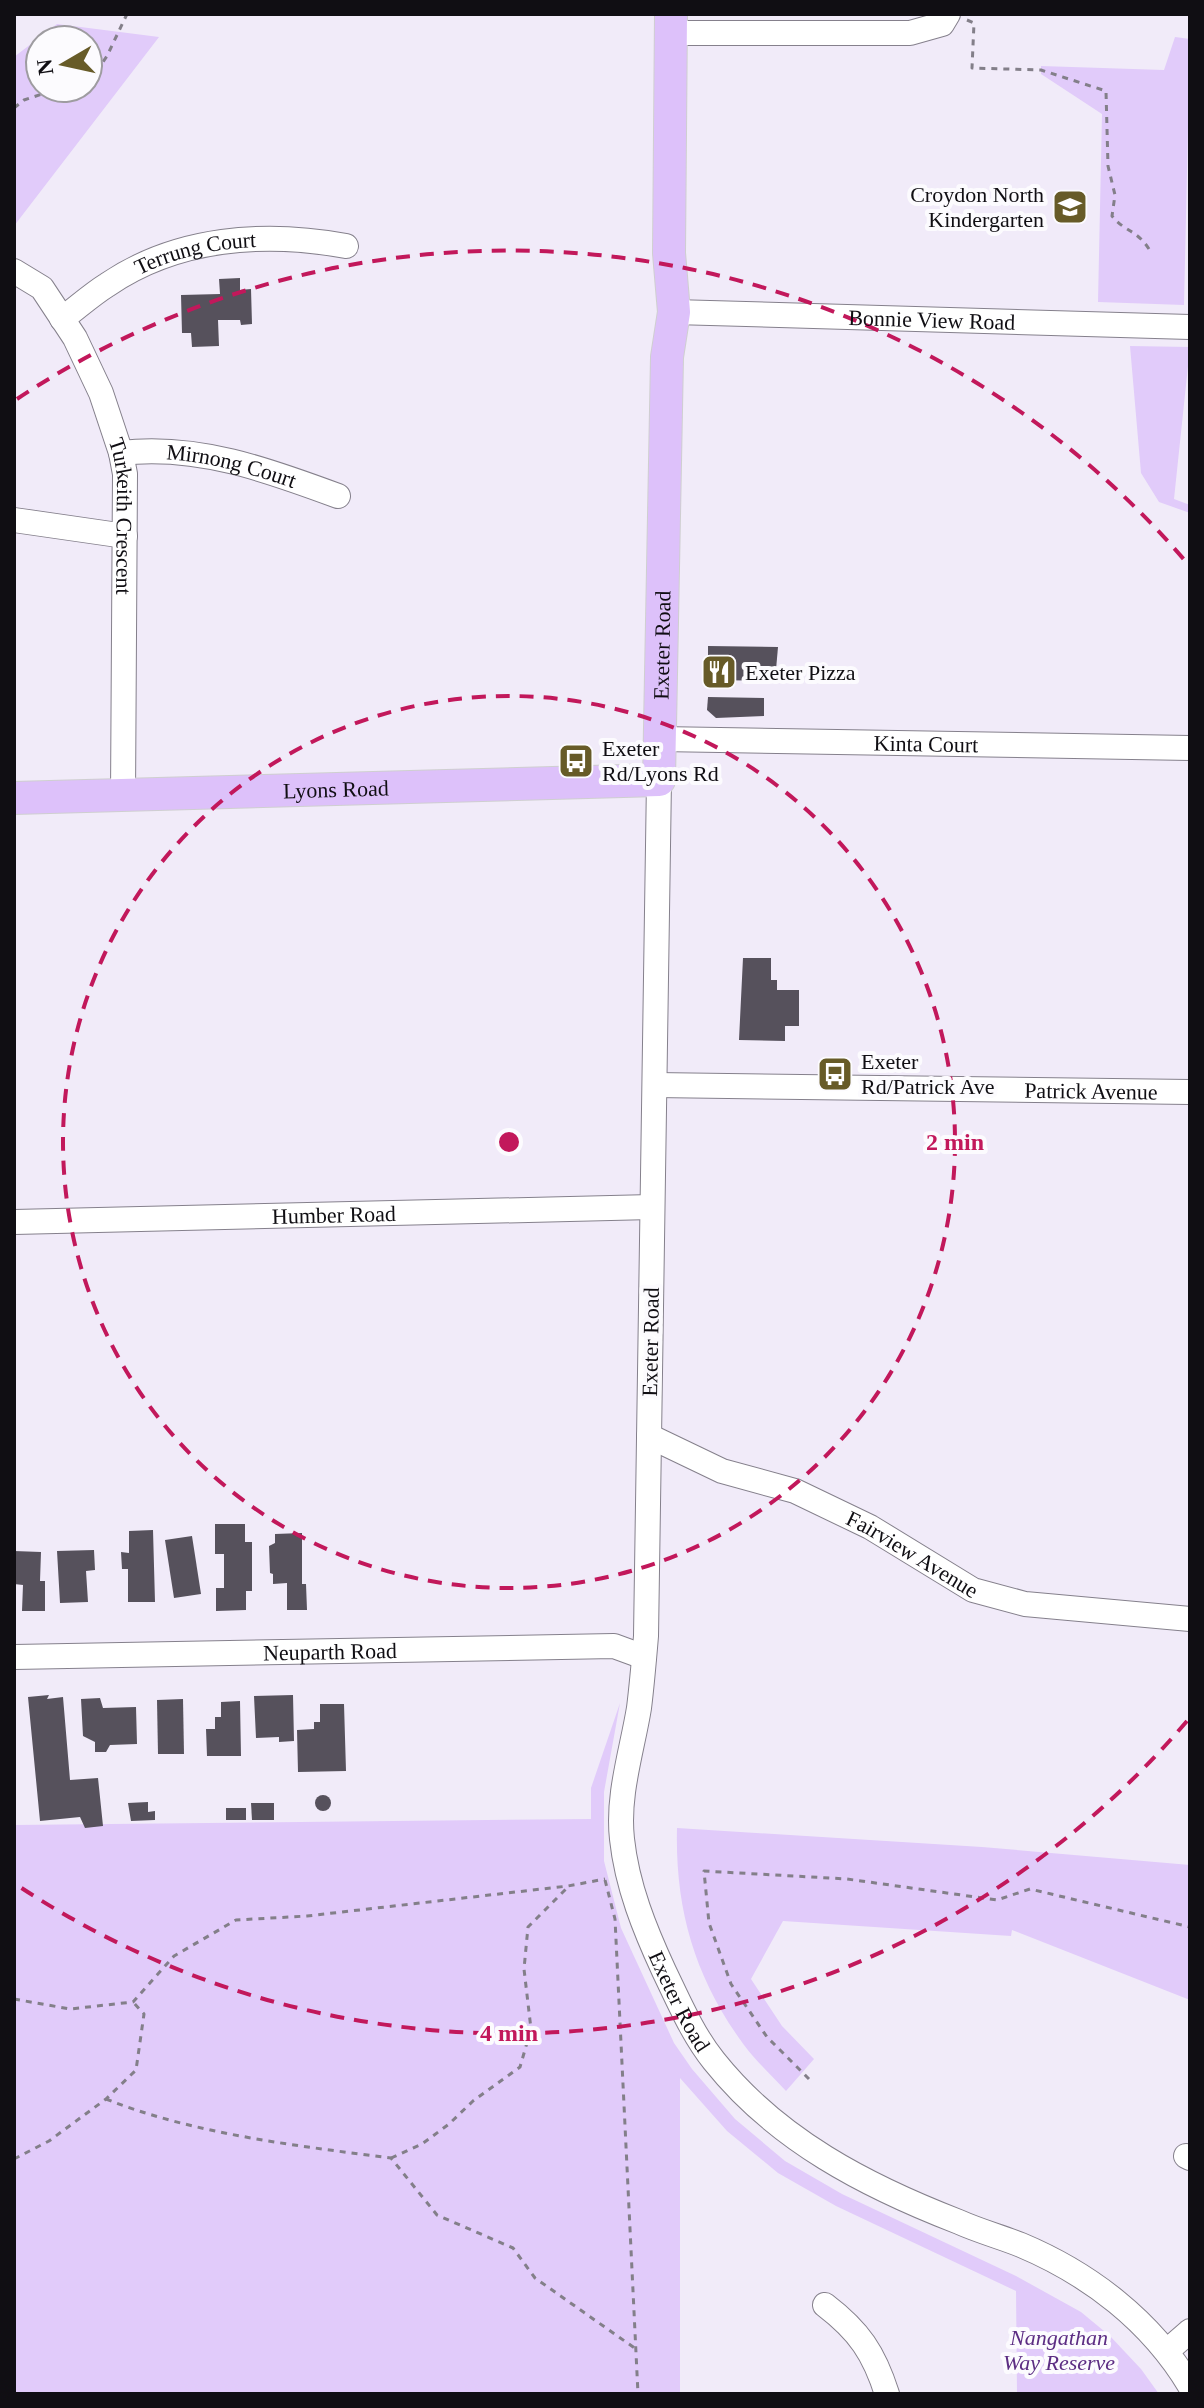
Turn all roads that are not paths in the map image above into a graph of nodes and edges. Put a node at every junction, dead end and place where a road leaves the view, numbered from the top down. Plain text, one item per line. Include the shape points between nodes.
1 (957, 16) edge
2 (671, 24) edge
3 (346, 246) dead end
4 (14, 271) edge
5 (674, 312) junction
6 (62, 319) junction
7 (1190, 327) edge
8 (121, 453) junction
9 (338, 496) dead end
10 (14, 520) edge
11 (125, 536) junction
12 (660, 739) junction
13 (1190, 748) edge
14 (659, 780) junction
15 (123, 796) junction
16 (14, 798) edge
17 (655, 1085) junction
18 (1190, 1092) edge
19 (652, 1207) junction
20 (14, 1222) edge
21 (649, 1436) junction
22 (1190, 1619) edge
23 (14, 1657) edge
24 (644, 1657) junction
25 (825, 2305) dead end
26 (1190, 2331) edge
27 (1167, 2351) junction
28 (1190, 2386) edge
29 (887, 2394) edge

1 - 2 street via 910,33
2 - 5 main road, Exeter Road via 669,253
3 - 6 street, Terrung Court via 305,238 201,245 149,262 108,284
4 - 6 street, Turkeith Crescent via 42,288
5 - 7 street, Bonnie View Road
5 - 12 main road, Exeter Road via 667,357
6 - 8 street, Turkeith Crescent via 101,393
8 - 9 street, Mirnong Court via 152,449 257,466
8 - 11 street, Turkeith Crescent
10 - 11 street
11 - 15 street, Turkeith Crescent
12 - 13 street, Kinta Court
12 - 14 main road, Exeter Road
14 - 15 main road, Lyons Road
14 - 17 street, Exeter Road
15 - 16 main road, Lyons Road
17 - 18 street, Patrick Avenue
17 - 19 street, Exeter Road
19 - 20 street, Humber Road
19 - 21 street, Exeter Road
21 - 22 street, Fairview Avenue via 722,1471 795,1491 883,1534 973,1590 1025,1604
21 - 24 street, Exeter Road
23 - 24 street, Neuparth Road via 602,1646
24 - 27 street, Exeter Road via 616,1878 713,2059 763,2113 812,2152 957,2222 1066,2266 1119,2303
25 - 29 street via 862,2338
26 - 27 street
27 - 28 street, Exeter Road

